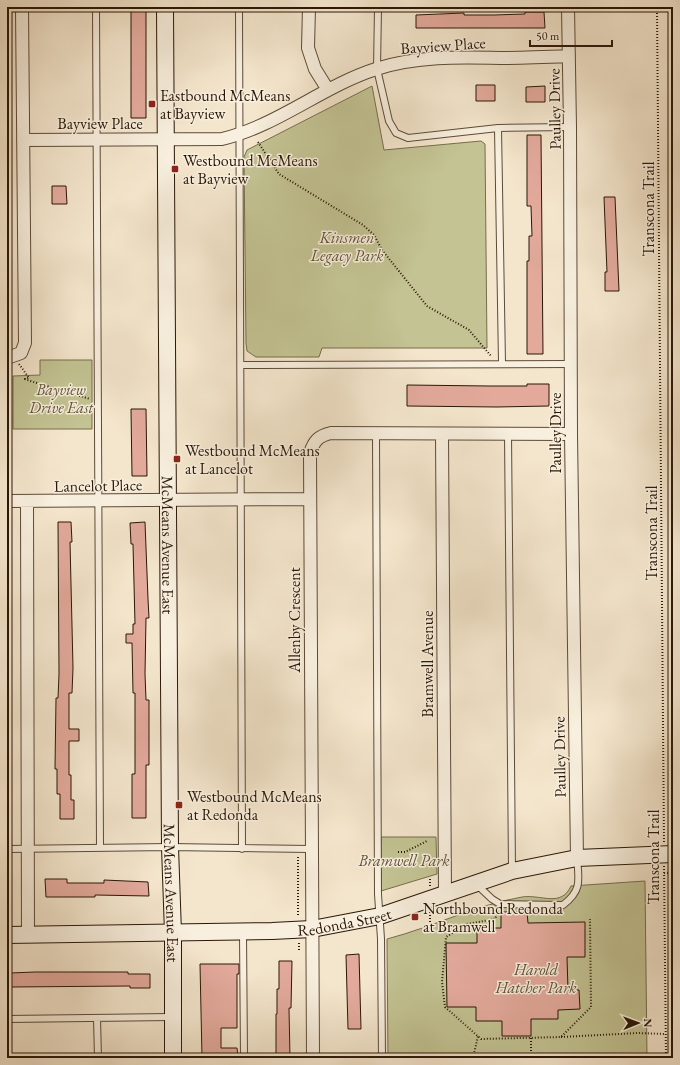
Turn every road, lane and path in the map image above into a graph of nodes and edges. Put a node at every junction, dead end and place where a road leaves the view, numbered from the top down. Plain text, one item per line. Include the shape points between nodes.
1 (22, 7) edge
2 (96, 7) edge
3 (165, 7) edge
4 (239, 7) edge
5 (308, 7) edge
6 (378, 7) edge
7 (568, 7) edge
8 (657, 7) edge
9 (569, 56) junction
10 (377, 69) junction
11 (328, 90) junction
12 (570, 126) junction
13 (498, 128) junction
14 (240, 134) junction
15 (98, 138) junction
16 (166, 138) junction
17 (23, 140) junction
18 (258, 142) dead end
19 (10, 357) edge
20 (500, 363) junction
21 (571, 364) junction
22 (242, 365) junction
23 (99, 396) junction
24 (376, 434) junction
25 (442, 434) junction
26 (508, 434) junction
27 (571, 434) junction
28 (241, 499) junction
29 (310, 499) junction
30 (168, 500) junction
31 (100, 501) junction
32 (7, 502) edge
33 (27, 502) junction
34 (427, 841) dead end
35 (100, 848) junction
36 (170, 848) junction
37 (7, 849) edge
38 (28, 849) junction
39 (242, 849) junction
40 (298, 849) junction
41 (311, 849) junction
42 (398, 852) dead end
43 (669, 854) edge
44 (576, 858) junction
45 (512, 871) junction
46 (673, 873) edge
47 (664, 874) junction
48 (476, 883) junction
49 (445, 894) junction
50 (500, 908) dead end
51 (430, 909) dead end
52 (380, 916) junction
53 (590, 919) dead end
54 (430, 924) dead end
55 (305, 929) junction
56 (243, 932) junction
57 (173, 933) junction
58 (7, 934) edge
59 (28, 934) junction
60 (299, 952) dead end
61 (173, 1017) junction
62 (97, 1018) junction
63 (7, 1019) edge
64 (665, 1034) junction
65 (478, 1036) junction
66 (561, 1037) junction
67 (531, 1038) junction
68 (531, 1054) junction
69 (98, 1058) edge
70 (173, 1058) edge
71 (244, 1058) edge
72 (313, 1058) edge
73 (382, 1058) edge
74 (473, 1058) edge
75 (525, 1058) edge
76 (531, 1058) edge
77 (541, 1058) edge
78 (666, 1058) edge

1 - 17 street
2 - 15 lane
3 - 16 street, McMeans Avenue East
4 - 14 lane
5 - 11 street via 308,48 315,69
6 - 10 lane
7 - 9 street, Paulley Drive
8 - 43 path, Transcona Trail
9 - 10 street, Bayview Place via 446,58 417,60
9 - 12 street, Paulley Drive
10 - 11 street, Bayview Place
10 - 13 lane via 389,121 396,133 408,138
11 - 14 street, Bayview Place
12 - 13 lane
12 - 21 street, Paulley Drive
13 - 20 lane
14 - 16 street, Bayview Place via 222,139
14 - 22 lane
15 - 16 street, Bayview Place
15 - 17 street, Bayview Place
15 - 23 lane
16 - 30 street, McMeans Avenue East
17 - 19 street via 26,343 21,353
18 - 20 path via 279,174 363,225 374,235 382,250 427,306 469,330
19 - 23 path via 28,374 29,378 25,379 27,380 91,399 92,396
20 - 21 lane
20 - 22 lane
21 - 27 street, Paulley Drive
22 - 28 lane
23 - 31 lane
24 - 25 street, Allenby Crescent
24 - 29 street, Allenby Crescent via 321,435 314,442 310,453
24 - 52 lane
25 - 26 street, Allenby Crescent
25 - 49 street, Bramwell Avenue
26 - 27 street, Allenby Crescent
26 - 45 lane
27 - 44 street, Paulley Drive
28 - 29 street, Lancelot Place
28 - 30 street, Lancelot Place
28 - 39 lane
29 - 41 street, Allenby Crescent
30 - 31 street, Lancelot Place
30 - 36 street, McMeans Avenue East
31 - 33 street, Lancelot Place
31 - 35 lane
32 - 33 street, Lancelot Place
33 - 38 street
34 - 42 path via 405,852
35 - 36 lane
35 - 38 lane
36 - 39 lane
36 - 57 street, McMeans Avenue East
37 - 38 lane
38 - 59 street
39 - 40 lane
40 - 41 lane
40 - 55 path
41 - 55 street, Allenby Crescent
43 - 44 street, Redonda Street
43 - 47 path, Transcona Trail
44 - 45 street, Redonda Street
44 - 48 lane via 579,881 577,889 563,905 500,904
45 - 48 street, Redonda Street
46 - 47 path
47 - 64 path, Transcona Trail
48 - 49 street, Redonda Street
49 - 52 street, Redonda Street
50 - 65 path via 495,919 467,924 446,937 442,982 445,1007
51 - 54 path
52 - 55 street, Redonda Street
52 - 73 lane
53 - 66 path via 591,1007
55 - 56 street, Redonda Street
55 - 60 path
55 - 72 street, Allenby Crescent
56 - 57 street, Redonda Street
56 - 71 lane
57 - 59 street, Redonda Street
57 - 61 street, McMeans Avenue East
58 - 59 street, Redonda Street
61 - 62 lane
61 - 70 street, McMeans Avenue East
62 - 63 lane
62 - 69 lane
64 - 66 path
64 - 78 path, Transcona Trail
65 - 67 path via 481,1039
65 - 74 path
66 - 67 path
67 - 68 path
68 - 75 path
68 - 76 path
68 - 77 path

